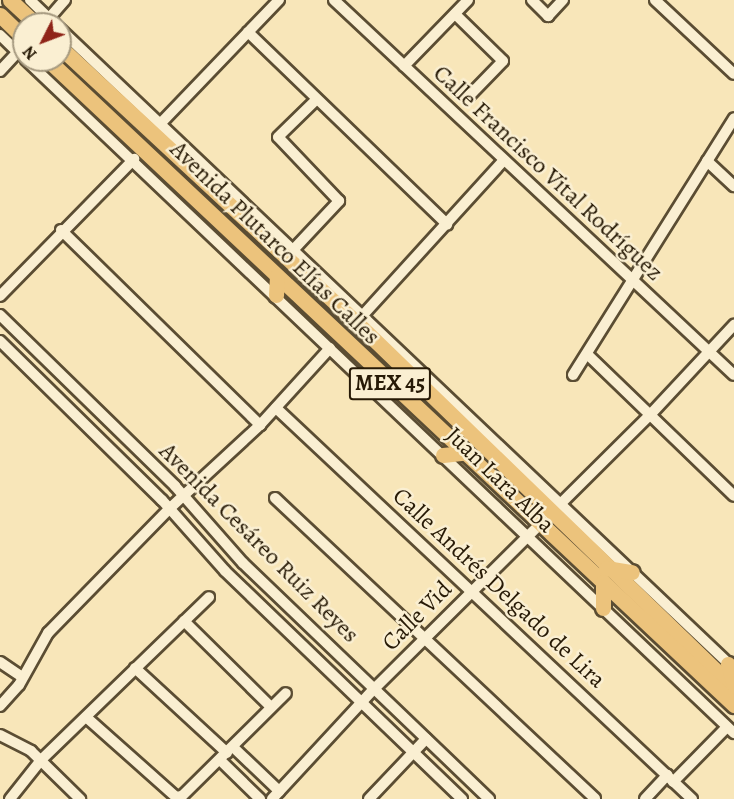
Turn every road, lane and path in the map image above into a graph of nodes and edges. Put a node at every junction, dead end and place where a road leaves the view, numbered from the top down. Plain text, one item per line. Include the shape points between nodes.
1 (10, 0) edge
2 (65, 0) edge
3 (279, 0) edge
4 (334, 0) edge
5 (468, 0) edge
6 (532, 0) edge
7 (563, 0) edge
8 (655, 0) edge
9 (30, 12) edge
10 (55, 12) edge
11 (455, 14) junction
12 (0, 15) edge
13 (248, 32) junction
14 (12, 34) edge
15 (72, 40) edge
16 (72, 58) edge
17 (12, 61) edge
18 (404, 66) junction
19 (0, 72) edge
20 (45, 72) edge
21 (60, 72) edge
22 (734, 74) edge
23 (470, 95) dead end
24 (317, 99) junction
25 (734, 118) edge
26 (160, 124) junction
27 (134, 159) junction
28 (707, 160) junction
29 (503, 162) junction
30 (205, 183) junction
31 (734, 186) edge
32 (227, 188) junction
33 (191, 206) junction
34 (447, 224) junction
35 (61, 230) junction
36 (292, 248) junction
37 (294, 265) junction
38 (276, 276) junction
39 (631, 279) junction
40 (276, 295) junction
41 (0, 296) edge
42 (0, 315) edge
43 (363, 315) junction
44 (734, 325) edge
45 (0, 341) edge
46 (330, 348) junction
47 (709, 351) junction
48 (587, 354) junction
49 (573, 375) dead end
50 (734, 375) edge
51 (276, 408) junction
52 (649, 416) junction
53 (473, 420) junction
54 (260, 425) junction
55 (481, 443) junction
56 (463, 453) junction
57 (443, 455) junction
58 (184, 496) junction
59 (734, 496) edge
60 (275, 498) dead end
61 (169, 509) junction
62 (550, 513) junction
63 (528, 536) junction
64 (632, 572) junction
65 (604, 575) junction
66 (471, 591) junction
67 (209, 597) dead end
68 (603, 608) junction
69 (184, 621) junction
70 (423, 640) junction
71 (0, 662) edge
72 (731, 667) edge
73 (135, 668) junction
74 (22, 677) junction
75 (734, 687) edge
76 (374, 689) junction
77 (286, 693) dead end
78 (362, 702) junction
79 (734, 705) edge
80 (0, 706) edge
81 (271, 707) junction
82 (86, 717) junction
83 (731, 730) edge
84 (0, 735) edge
85 (426, 739) junction
86 (226, 753) junction
87 (414, 753) junction
88 (41, 760) junction
89 (670, 778) junction
90 (276, 795) edge
91 (10, 799) edge
92 (80, 799) edge
93 (260, 799) edge
94 (369, 799) edge
95 (462, 799) edge
96 (489, 799) edge
97 (595, 799) edge
98 (645, 799) edge
99 (692, 799) edge

1 - 9 main road
2 - 10 street
3 - 13 street
4 - 18 street, Calle Francisco Vital Rodríguez
5 - 11 street
6 - 7 street via 548,16
8 - 22 street
11 - 18 street
11 - 23 street via 503,61
12 - 14 main road
13 - 24 street
13 - 26 street
15 - 26 street
16 - 30 main road, Avenida Plutarco Elías Calles / MEX 45
17 - 19 street
18 - 29 street, Calle Francisco Vital Rodríguez
20 - 27 street, Juan Lara Alba
21 - 33 main road, Avenida Plutarco Elías Calles / MEX 45
24 - 34 street
24 - 36 street via 278,137 339,201
25 - 28 street
26 - 32 street
27 - 33 street, Juan Lara Alba
27 - 35 street
28 - 31 street
28 - 39 street
29 - 34 street
29 - 39 street, Calle Francisco Vital Rodríguez
30 - 32 main road
30 - 37 main road, Avenida Plutarco Elías Calles / MEX 45
32 - 36 street
33 - 38 main road, Avenida Plutarco Elías Calles / MEX 45
33 - 40 street, Juan Lara Alba
34 - 43 street
35 - 41 street
35 - 54 street
36 - 37 main road
36 - 43 street
37 - 55 main road, Avenida Plutarco Elías Calles / MEX 45
38 - 40 main road
38 - 56 main road, Avenida Plutarco Elías Calles / MEX 45
39 - 47 street, Calle Francisco Vital Rodríguez
39 - 48 street
40 - 46 street, Juan Lara Alba
42 - 58 street, Avenida Cesáreo Ruiz Reyes
43 - 53 street
44 - 47 street, Calle Vid
45 - 61 street, Avenida Cesáreo Ruiz Reyes
46 - 51 street
46 - 57 street, Juan Lara Alba
47 - 50 street, Calle Francisco Vital Rodríguez
47 - 52 street, Calle Vid
48 - 49 street
48 - 52 street
51 - 54 street
51 - 66 street, Calle Andrés Delgado de Lira
52 - 59 street
52 - 62 street, Calle Vid
53 - 55 main road
53 - 62 street
54 - 58 street
55 - 62 main road, Avenida Plutarco Elías Calles / MEX 45
56 - 57 main road
56 - 62 main road, Avenida Plutarco Elías Calles / MEX 45
57 - 63 street, Juan Lara Alba
58 - 61 street
58 - 76 street, Avenida Cesáreo Ruiz Reyes via 243,563
60 - 70 street
61 - 74 street via 48,633
61 - 78 street, Avenida Cesáreo Ruiz Reyes via 225,570
62 - 63 street, Calle Vid
62 - 64 street
62 - 65 main road, Avenida Plutarco Elías Calles / MEX 45
63 - 66 street, Calle Vid
63 - 68 street, Juan Lara Alba
64 - 65 main road
64 - 72 street
65 - 68 main road
65 - 75 main road, Avenida Plutarco Elías Calles / MEX 45
65 - 79 main road, Avenida Plutarco Elías Calles / MEX 45
66 - 70 street, Calle Vid
66 - 89 street, Calle Andrés Delgado de Lira
67 - 69 street
68 - 83 street, Juan Lara Alba
69 - 73 street
69 - 81 street
70 - 76 street, Calle Vid
70 - 97 street
71 - 74 street
72 - 75 main road
73 - 82 street
73 - 86 street
74 - 80 street
76 - 78 street, Calle Vid
76 - 85 street, Avenida Cesáreo Ruiz Reyes
77 - 81 street
78 - 87 street, Avenida Cesáreo Ruiz Reyes
78 - 90 street, Calle Vid
81 - 86 street
82 - 86 street via 173,796 182,796
82 - 88 street
83 - 89 street
84 - 88 street
85 - 87 street
85 - 96 street, Avenida Cesáreo Ruiz Reyes
86 - 90 street
86 - 93 street
87 - 94 street
87 - 95 street, Avenida Cesáreo Ruiz Reyes
88 - 91 street
88 - 92 street
89 - 98 street
89 - 99 street, Calle Andrés Delgado de Lira

